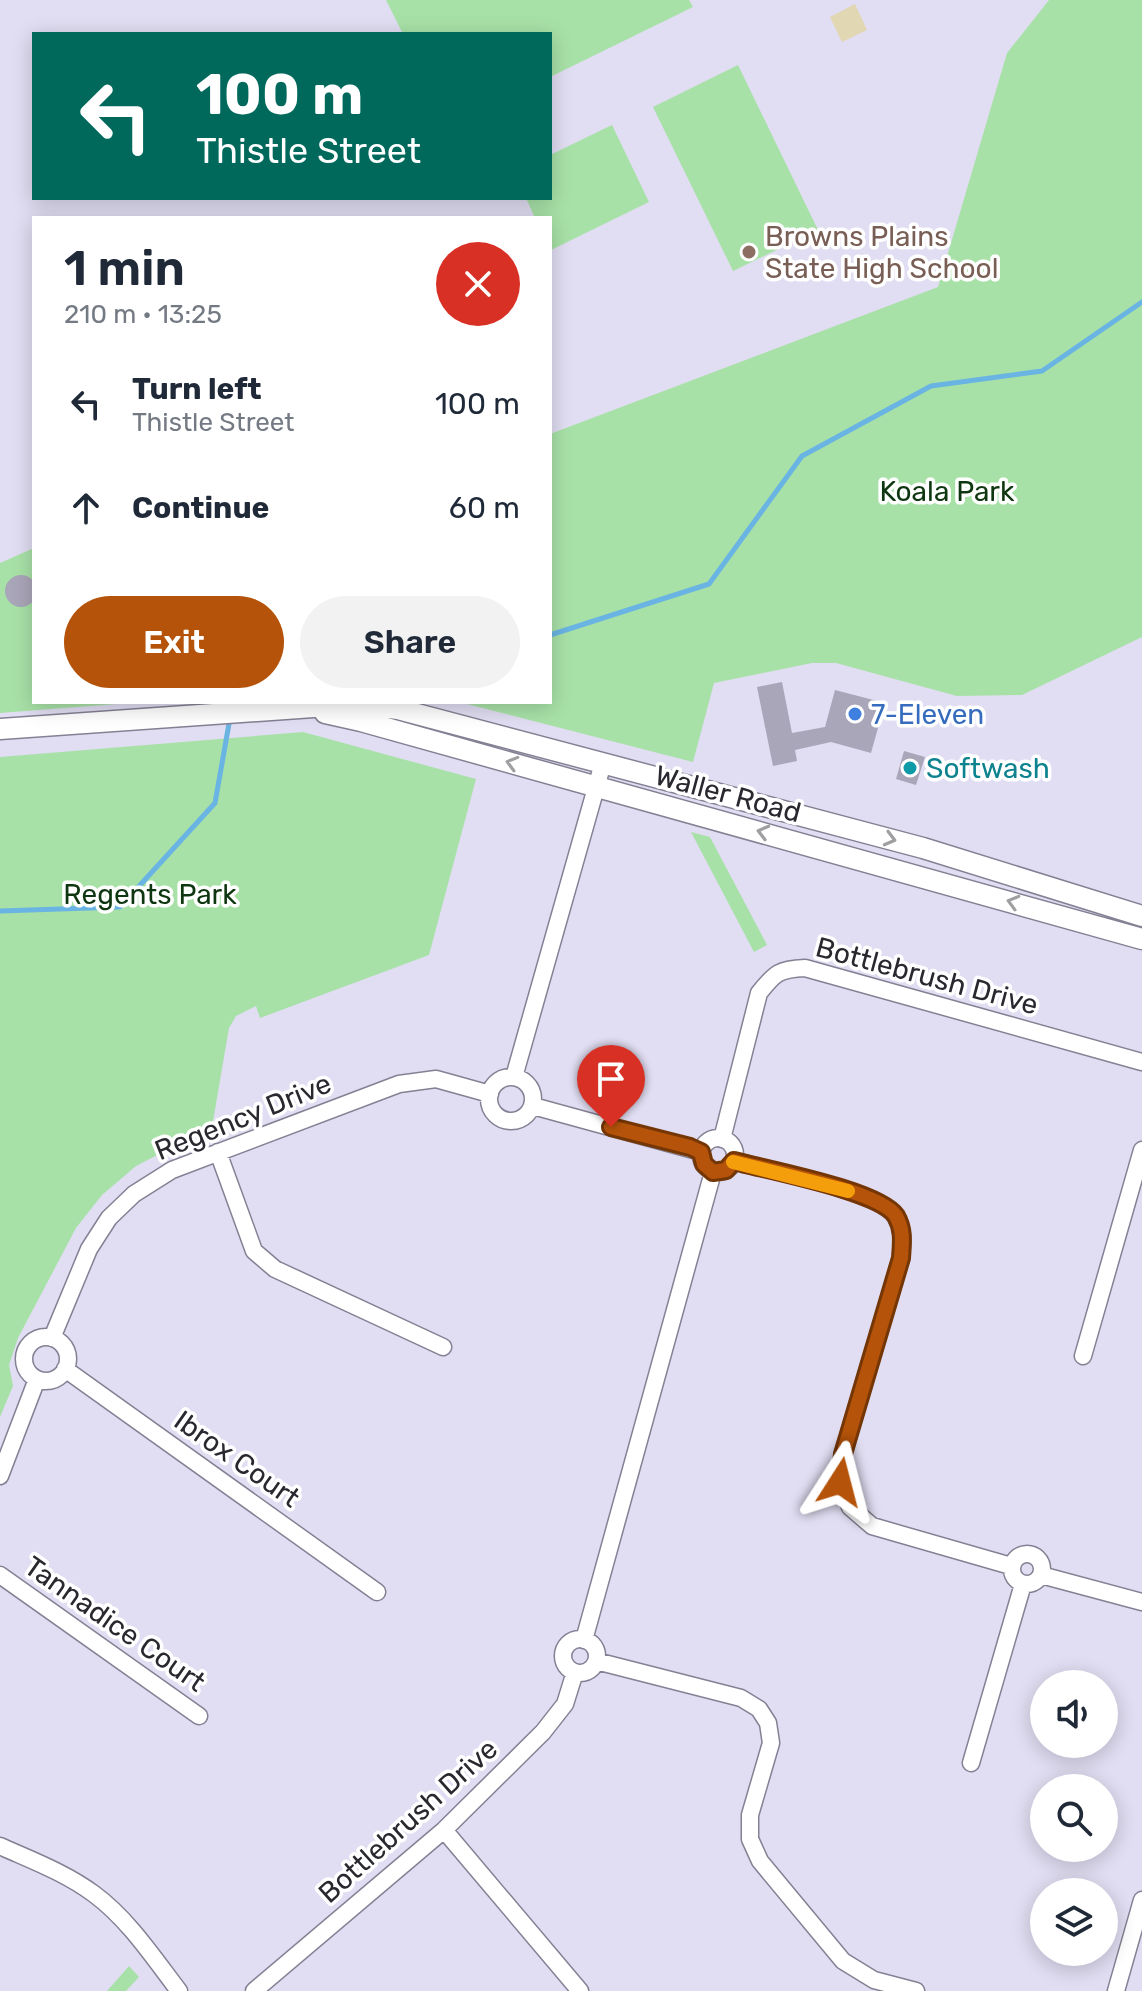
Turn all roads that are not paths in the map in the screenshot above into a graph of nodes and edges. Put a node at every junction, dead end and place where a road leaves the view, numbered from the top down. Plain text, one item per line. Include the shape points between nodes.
1 (298, 708) junction
2 (0, 729) edge
3 (603, 763) junction
4 (596, 786) junction
5 (836, 825) junction
6 (829, 851) junction
7 (1074, 896) junction
8 (1142, 916) edge
9 (1068, 918) junction
10 (1142, 939) edge
11 (1142, 1062) edge
12 (514, 1077) junction
13 (490, 1094) junction
14 (533, 1106) junction
15 (722, 1139) junction
16 (1142, 1150) edge
17 (218, 1152) junction
18 (701, 1152) junction
19 (734, 1161) junction
20 (713, 1172) junction
21 (52, 1338) junction
22 (443, 1347) dead end
23 (1083, 1356) dead end
24 (65, 1369) junction
25 (37, 1379) junction
26 (0, 1476) edge
27 (1011, 1566) junction
28 (0, 1575) edge
29 (1041, 1575) junction
30 (1023, 1584) junction
31 (377, 1592) dead end
32 (1142, 1602) edge
33 (584, 1640) junction
34 (596, 1661) junction
35 (575, 1672) junction
36 (199, 1716) dead end
37 (971, 1763) dead end
38 (444, 1830) junction
39 (0, 1846) edge
40 (1142, 1900) edge
41 (179, 1991) edge
42 (254, 1991) edge
43 (580, 1991) edge
44 (916, 1991) edge
45 (1116, 1991) edge

1 - 2 street, Waller Road
1 - 3 street, Waller Road via 356,704 398,709
4 -> 1 street, Waller Road
3 - 4 street
3 - 5 street, Waller Road
6 -> 4 street, Waller Road
4 - 12 street
5 - 6 street
5 -> 7 street, Waller Road
9 -> 6 street, Waller Road
7 - 8 street, Waller Road
7 - 9 street
9 - 10 street, Waller Road
11 - 15 street, Bottlebrush Drive via 805,968 786,969 773,975 759,993
12 - 13 street via 499,1081
12 - 14 street via 530,1087
13 - 14 street via 492,1111 506,1121 522,1119
13 - 17 street, Regency Drive via 436,1079 399,1084
14 - 18 street
15 - 18 street via 709,1141
15 - 19 street via 733,1148
16 - 23 street
17 - 21 street, Regency Drive via 172,1170 109,1218 89,1249
17 - 22 street via 254,1251 275,1269
18 - 20 street
19 - 20 street via 726,1170
19 - 27 street via 867,1196 894,1213 902,1232 901,1258 843,1454 840,1482 850,1507 872,1526
20 - 33 street
21 - 24 street via 66,1350
21 - 25 street via 38,1339 24,1354 26,1369
24 - 25 street via 50,1381
24 - 31 street, Ibrox Court
25 - 26 street
27 - 29 street via 1018,1556 1031,1554 1040,1562
27 - 30 street
28 - 36 street, Tannadice Court
29 - 30 street
29 - 32 street
30 - 37 street
33 - 34 street via 596,1650
33 - 35 street via 565,1649 564,1660
34 - 35 street via 586,1672
34 - 44 street via 741,1698 759,1709 771,1743 750,1815 750,1839 760,1861 843,1961 874,1980
35 - 38 street, Bottlebrush Drive via 565,1704 543,1732
38 - 42 street, Bottlebrush Drive
38 - 43 street
39 - 41 street via 94,1894 132,1929
40 - 45 street

